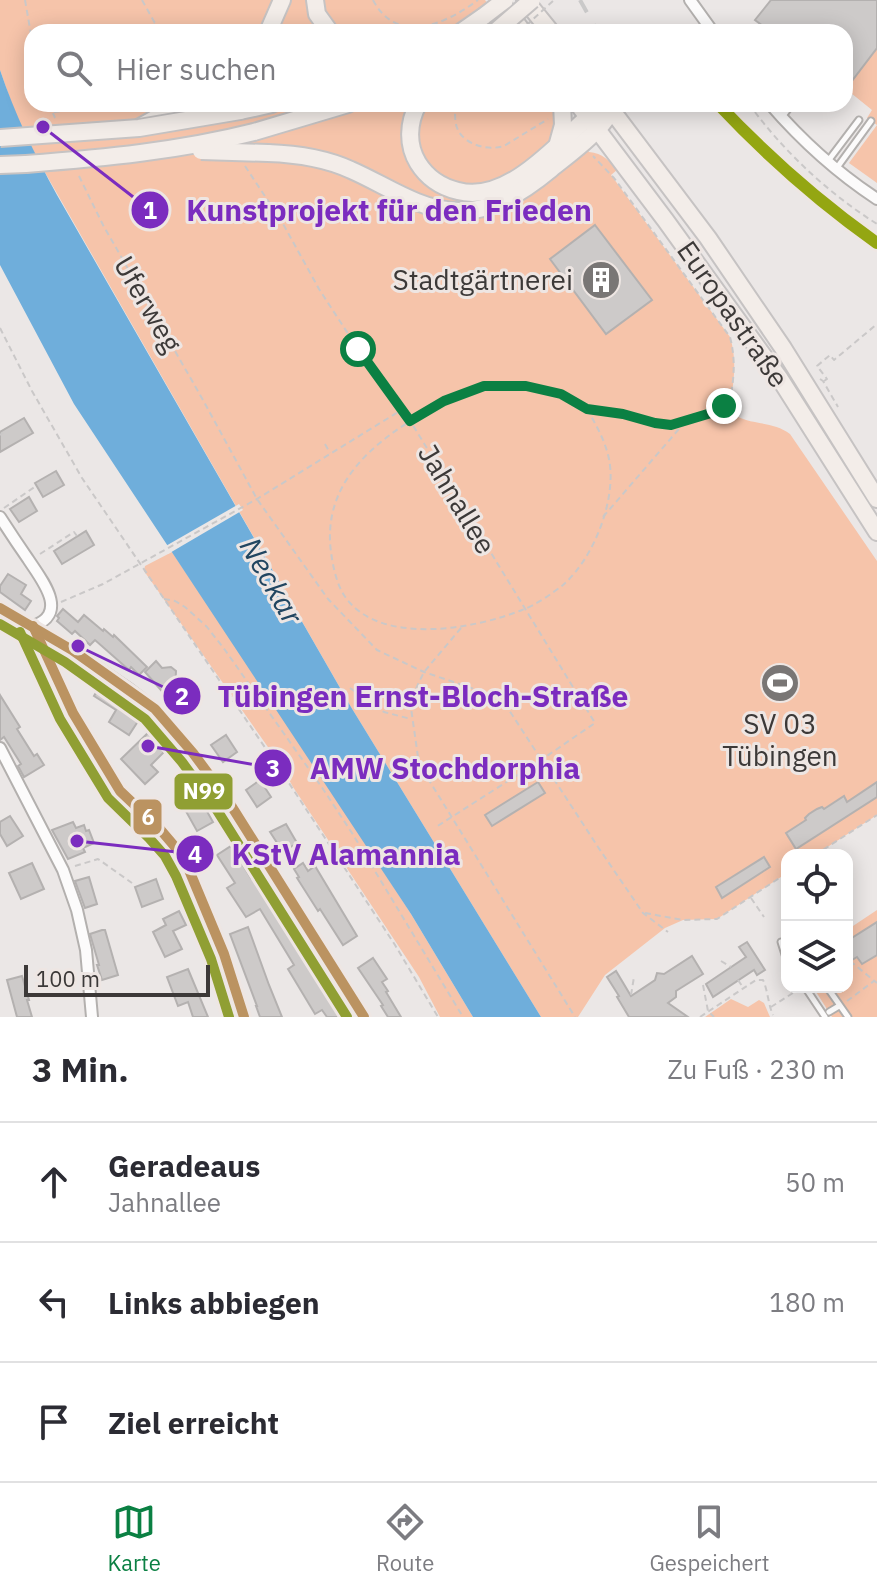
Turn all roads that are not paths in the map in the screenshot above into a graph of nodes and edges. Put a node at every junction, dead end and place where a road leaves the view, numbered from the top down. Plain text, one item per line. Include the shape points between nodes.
1 (282, 0) edge
2 (315, 0) edge
3 (502, 0) edge
4 (525, 0) edge
5 (532, 0) edge
6 (690, 0) edge
7 (479, 6) edge
8 (272, 24) edge
9 (324, 24) edge
10 (467, 24) edge
11 (504, 24) edge
12 (516, 24) edge
13 (544, 24) edge
14 (707, 24) edge
15 (167, 112) edge
16 (234, 112) edge
17 (321, 112) edge
18 (414, 112) edge
19 (559, 112) edge
20 (614, 112) edge
21 (777, 112) edge
22 (786, 112) edge
23 (588, 117) edge
24 (782, 117) junction
25 (859, 120) dead end
26 (871, 121) dead end
27 (139, 128) junction
28 (0, 138) edge
29 (557, 145) junction
30 (163, 151) junction
31 (0, 165) edge
32 (831, 166) junction
33 (877, 199) edge
34 (877, 499) edge
35 (0, 517) edge
36 (877, 532) edge
37 (0, 608) edge
38 (33, 626) junction
39 (0, 748) edge
40 (808, 993) edge
41 (831, 993) edge
42 (839, 1006) junction
43 (827, 1014) edge
44 (92, 1017) edge
45 (244, 1017) edge
46 (364, 1017) edge
47 (848, 1017) edge

1 - 8 main road
2 - 9 main road
3 - 7 main road, bridge
3 - 12 main road
4 - 13 main road
5 - 11 main road, bridge
6 - 14 street
7 - 10 main road
15 - 27 main road
16 - 27 main road, bridge
17 - 30 main road, bridge
18 - 29 main road via 410,130 416,160 435,182 466,193 513,181
19 - 29 main road via 563,125
20 - 34 main road, Europastraße via 783,348
21 - 24 street
22 - 24 lane
23 - 29 main road
23 - 30 main road, bridge via 583,141 520,193 502,203 464,211 418,203 324,160
23 - 36 main road, Europastraße via 780,379
24 - 32 street
25 - 32 lane
26 - 32 lane
27 - 28 main road, bridge
30 - 31 main road, bridge
32 - 33 street
35 - 38 street via 48,587 52,602 46,618
37 - 38 street
38 - 45 street via 73,713 120,791 159,828 189,870
38 - 46 street via 155,709 193,753
39 - 44 street via 63,870 82,926
40 - 43 lane
41 - 42 lane
42 - 43 lane
42 - 47 lane

